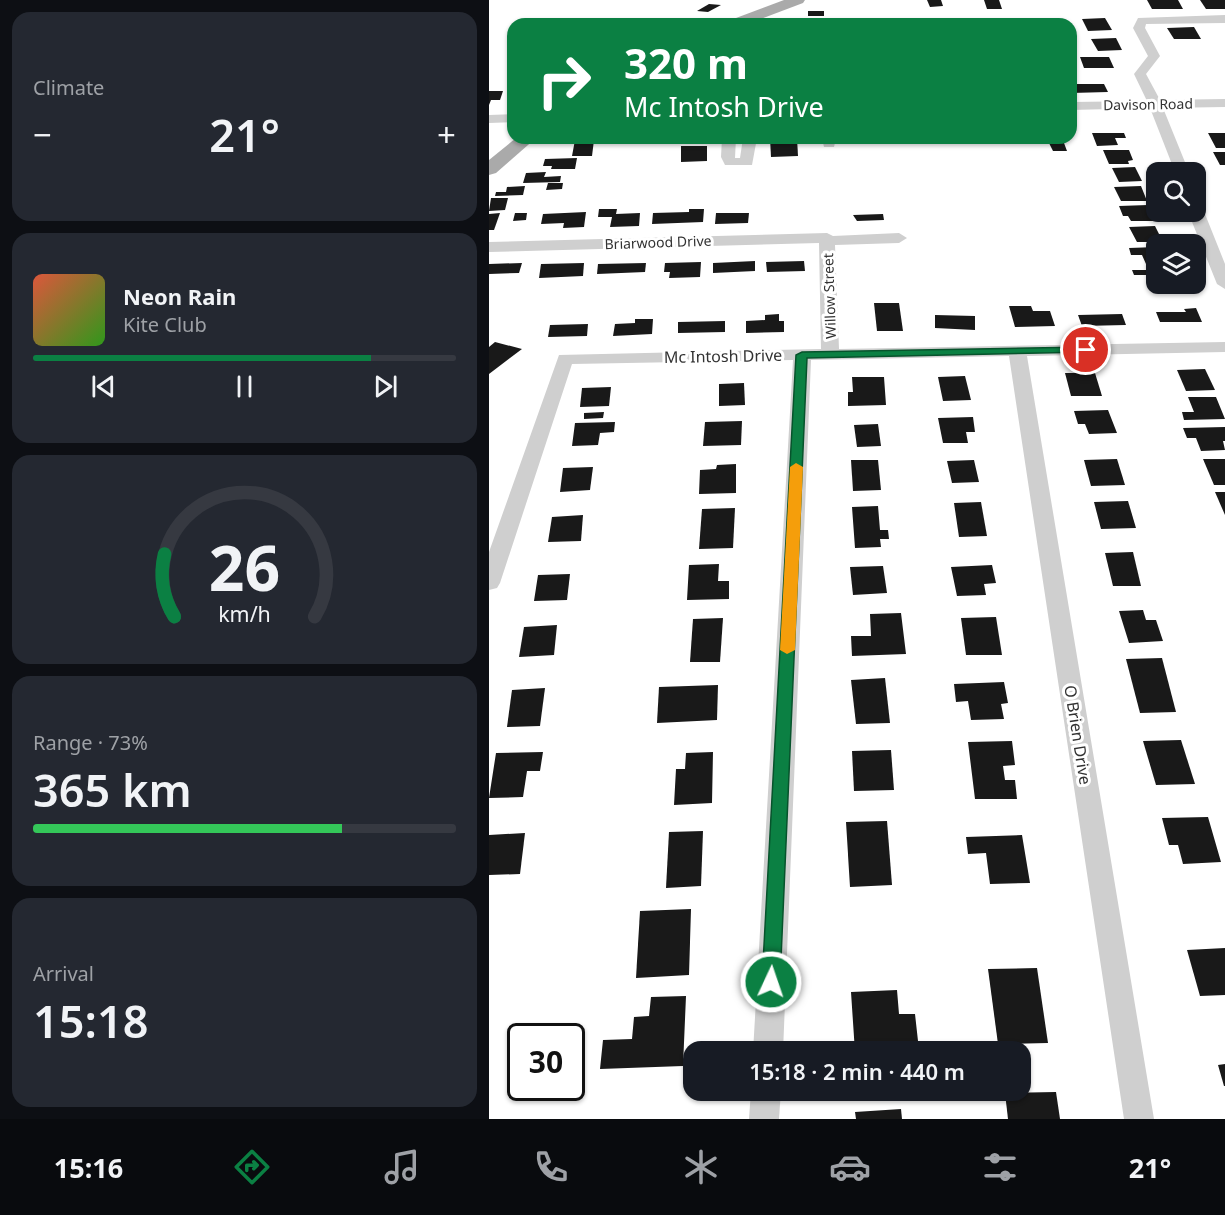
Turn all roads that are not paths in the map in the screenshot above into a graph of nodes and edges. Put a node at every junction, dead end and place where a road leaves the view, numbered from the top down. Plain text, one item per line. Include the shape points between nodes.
1 (798, 0) edge
2 (749, 18) edge
3 (1225, 18) edge
4 (1225, 103) edge
5 (1155, 104) junction
6 (1077, 106) edge
7 (507, 118) edge
8 (489, 119) edge
9 (519, 144) edge
10 (729, 144) edge
11 (749, 144) edge
12 (1178, 162) edge
13 (491, 166) edge
14 (1203, 222) edge
15 (899, 238) dead end
16 (827, 239) junction
17 (1217, 246) edge
18 (489, 247) edge
19 (1225, 284) edge
20 (1225, 347) edge
21 (1017, 351) junction
22 (830, 354) junction
23 (802, 355) junction
24 (489, 583) edge
25 (769, 1041) edge
26 (765, 1101) edge
27 (764, 1119) edge
28 (1139, 1119) edge

1 - 2 main road
3 - 5 street via 1197,15 1142,21 1139,28 1154,56 1140,74
4 - 5 street, Davison Road
5 - 6 street, Davison Road
5 - 12 street
7 - 8 street
9 - 13 main road
10 - 11 street via 731,162 747,162
14 - 17 street
15 - 16 street, Briarwood Drive
16 - 18 street, Briarwood Drive
16 - 22 street, Willow Street
17 - 19 street
20 - 21 street, Mc Intosh Drive
21 - 22 street, Mc Intosh Drive
21 - 28 street, O Brien Drive
22 - 23 street, Mc Intosh Drive
23 - 24 street, Mc Intosh Drive via 565,359
23 - 25 street
26 - 27 street

